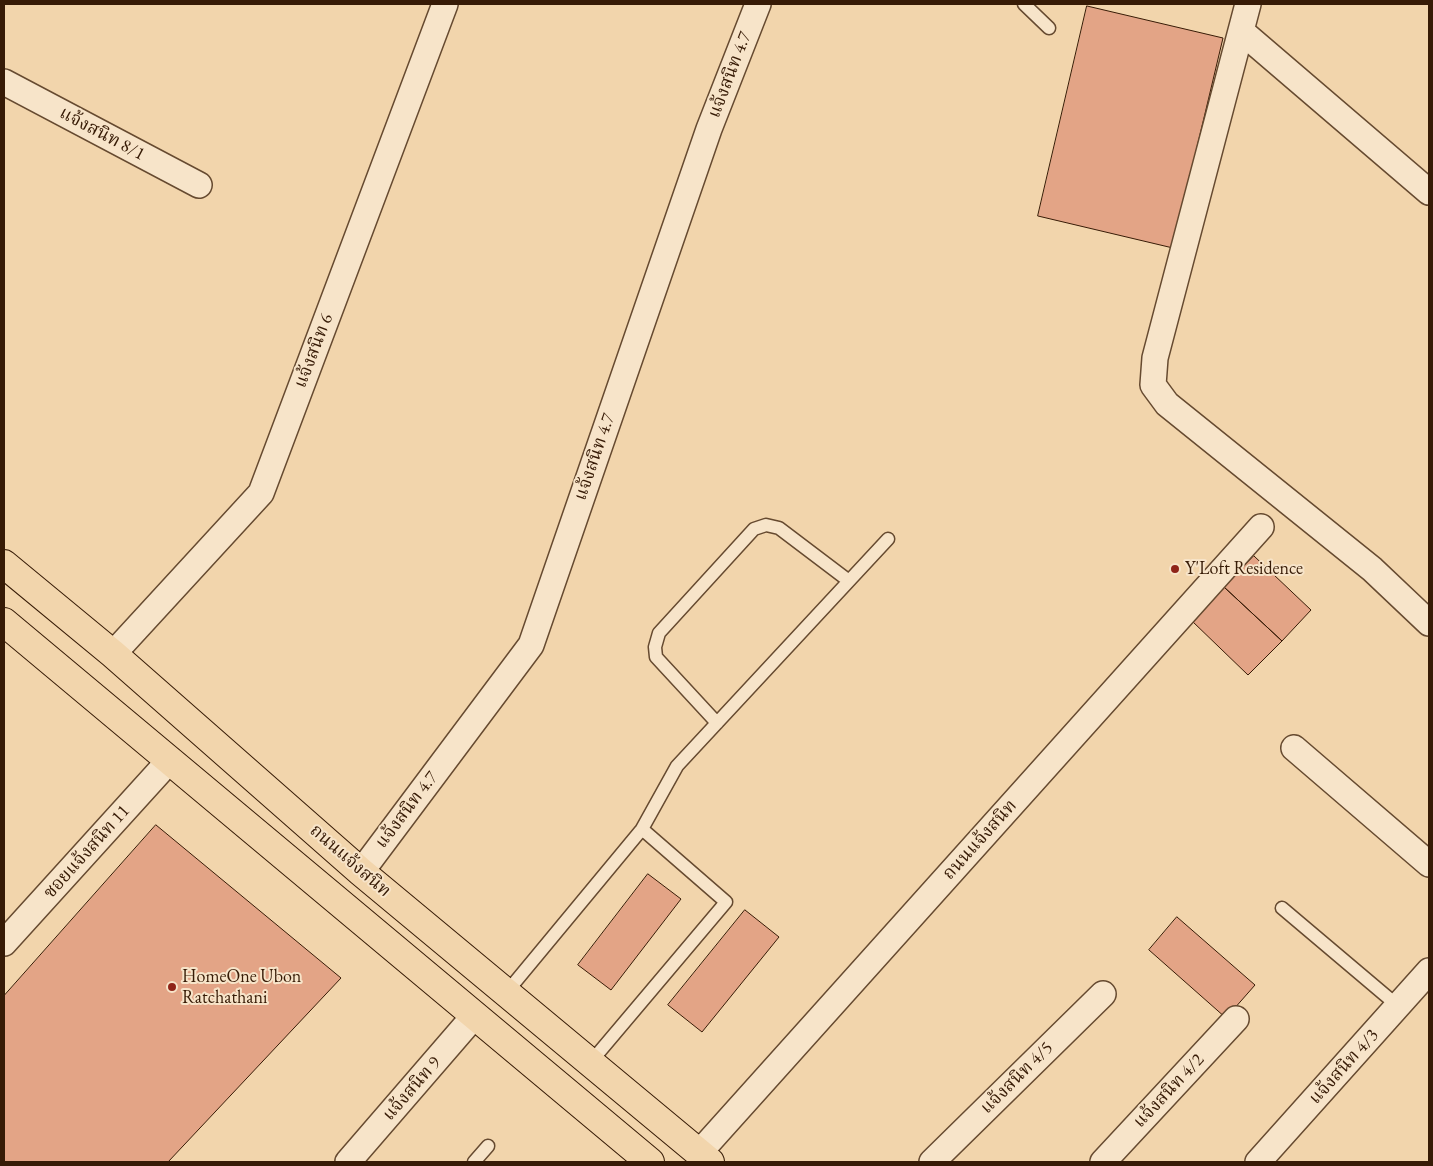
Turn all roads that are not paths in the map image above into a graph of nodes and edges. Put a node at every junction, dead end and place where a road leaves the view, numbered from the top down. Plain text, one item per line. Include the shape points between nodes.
1 (445, 4) edge
2 (758, 4) edge
3 (1024, 4) edge
4 (1248, 4) edge
5 (1050, 28) dead end
6 (1241, 32) junction
7 (4, 82) edge
8 (199, 185) dead end
9 (1429, 192) edge
10 (1261, 528) dead end
11 (888, 539) dead end
12 (4, 564) edge
13 (849, 581) junction
14 (4, 622) edge
15 (1429, 623) edge
16 (113, 654) junction
17 (717, 723) junction
18 (1294, 748) dead end
19 (170, 760) junction
20 (642, 829) junction
21 (1429, 864) edge
22 (361, 872) junction
23 (1282, 908) dead end
24 (4, 943) edge
25 (1429, 971) edge
26 (506, 993) junction
27 (1103, 994) dead end
28 (1398, 1006) junction
29 (474, 1015) junction
30 (1236, 1019) dead end
31 (590, 1063) junction
32 (488, 1146) dead end
33 (704, 1158) edge
34 (348, 1162) edge
35 (474, 1162) edge
36 (650, 1162) edge
37 (932, 1162) edge
38 (1103, 1162) edge
39 (1258, 1162) edge

1 - 16 street, แจ้งสนิท 6 via 261,493
2 - 22 street, แจ้งสนิท 4.7 via 709,129 530,644
3 - 5 lane
4 - 6 street
6 - 9 street
6 - 15 street via 1155,358 1153,385 1167,404 1372,569
7 - 8 street, แจ้งสนิท 8/1
10 - 33 street, ถนนแจ้งสนิท
11 - 13 lane
12 - 16 main road, ถนนแจ้งสนิท
13 - 17 lane
13 - 17 lane via 779,528 766,525 754,529 659,633 655,647 656,656
14 - 19 main road, ถนนแจ้งสนิท
16 - 22 main road, ถนนแจ้งสนิท
17 - 20 lane via 677,766
18 - 21 street
19 - 24 street, ซอยแจ้งสนิท 11
19 - 29 main road, ถนนแจ้งสนิท
20 - 26 lane
20 - 31 lane via 726,902
22 - 26 main road, ถนนแจ้งสนิท
23 - 28 lane
25 - 28 street, แจ้งสนิท 4/3
26 - 31 main road, ถนนแจ้งสนิท
27 - 37 street, แจ้งสนิท 4/5
28 - 39 street, แจ้งสนิท 4/3
29 - 34 street, แจ้งสนิท 9
29 - 36 main road, ถนนแจ้งสนิท
30 - 38 street, แจ้งสนิท 4/2
31 - 33 main road, ถนนแจ้งสนิท
32 - 35 lane

